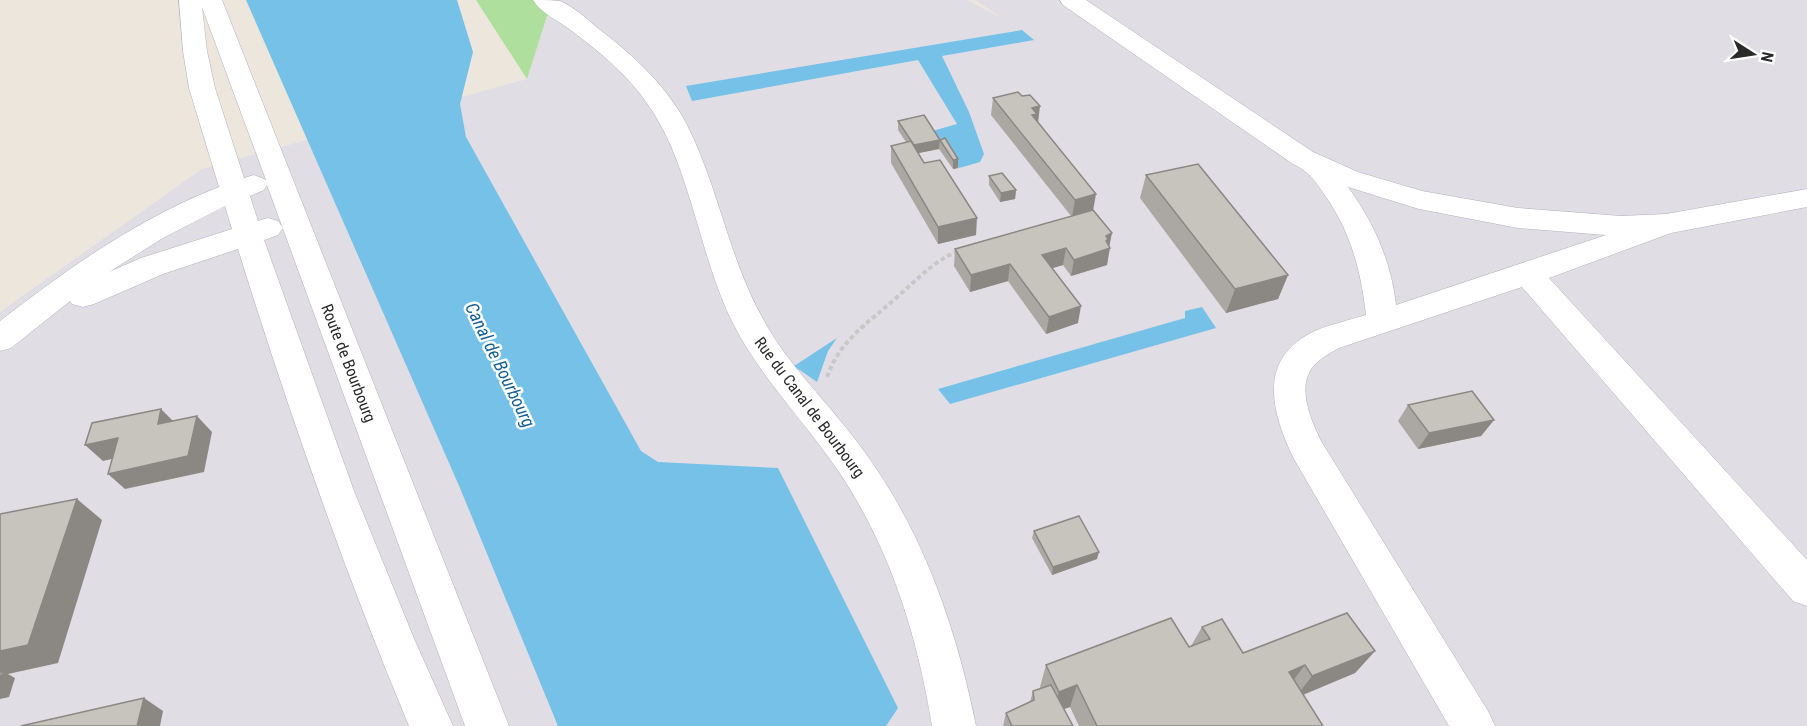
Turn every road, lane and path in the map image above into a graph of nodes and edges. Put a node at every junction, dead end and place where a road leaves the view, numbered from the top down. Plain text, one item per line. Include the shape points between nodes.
1 (190, 0) edge
2 (211, 0) edge
3 (544, 0) edge
4 (1071, 0) edge
5 (1317, 165) junction
6 (278, 176) junction
7 (234, 191) junction
8 (1807, 198) edge
9 (294, 219) junction
10 (1666, 224) junction
11 (249, 235) junction
12 (958, 251) edge
13 (1528, 274) junction
14 (1382, 321) junction
15 (0, 339) edge
16 (0, 347) edge
17 (821, 423) junction
18 (1807, 588) edge
19 (430, 726) edge
20 (487, 726) edge
21 (954, 726) edge
22 (1473, 726) edge

1 - 7 street via 202,88
2 - 6 street, Route de Bourbourg
3 - 17 street, Rue du Canal de Bourbourg via 614,51 662,104 676,128 747,319 772,360
4 - 5 street
5 - 10 street via 1411,198 1496,215 1595,225
5 - 14 street via 1351,210 1366,240 1377,276
6 - 7 street
6 - 9 street, Route de Bourbourg
7 - 11 street
7 - 15 street via 147,233
8 - 10 street
9 - 11 street
9 - 20 street, Route de Bourbourg
10 - 13 street
11 - 16 street via 110,283
11 - 19 street via 341,506
12 - 17 path via 932,262 845,340 827,374
13 - 14 street
13 - 18 street
14 - 22 street via 1317,344 1299,359 1287,393 1292,416 1306,449
17 - 21 street, Rue du Canal de Bourbourg via 862,478 898,542 940,652

